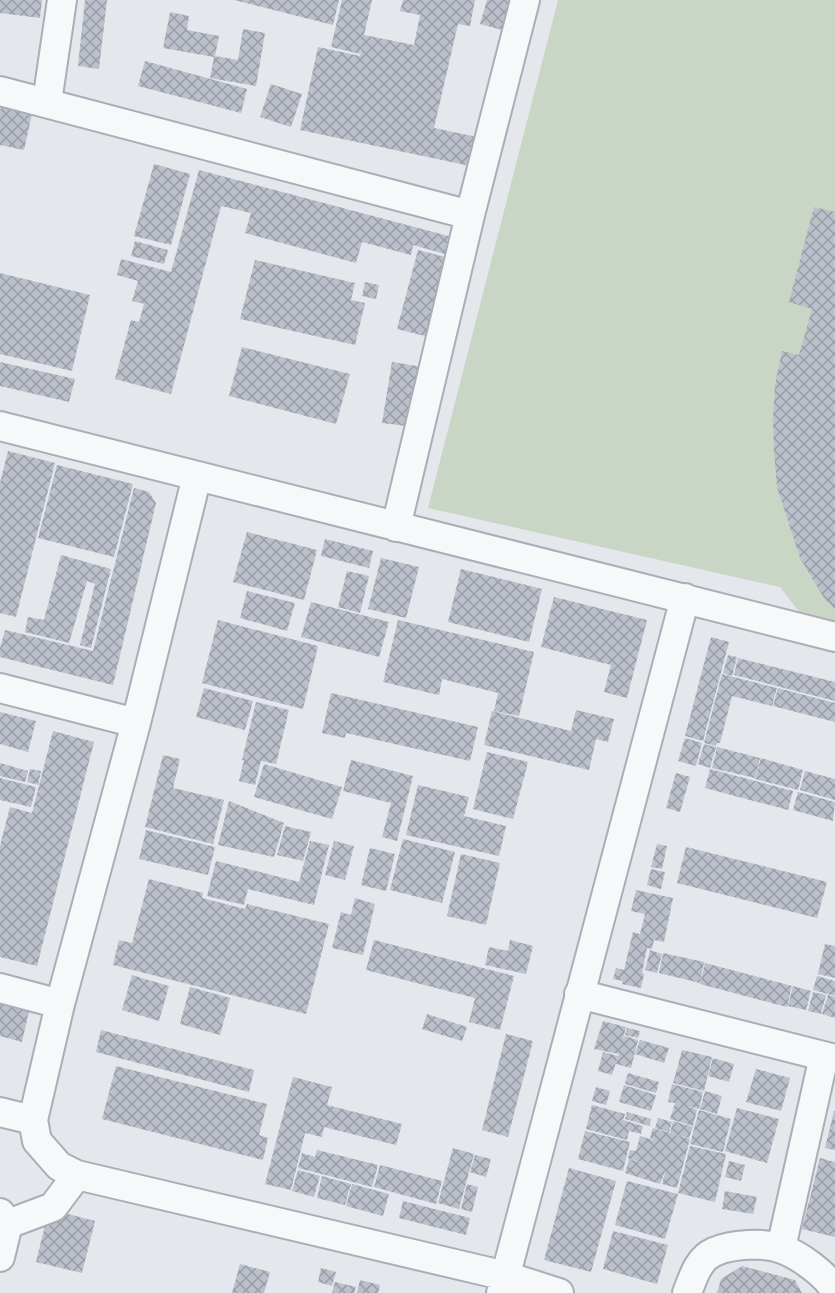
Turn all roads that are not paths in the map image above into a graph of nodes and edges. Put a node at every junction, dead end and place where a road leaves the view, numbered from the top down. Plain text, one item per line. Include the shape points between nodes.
1 (62, 0) edge
2 (525, 0) edge
3 (0, 91) edge
4 (47, 102) junction
5 (470, 215) junction
6 (0, 426) edge
7 (197, 476) junction
8 (396, 527) junction
9 (685, 598) junction
10 (835, 637) edge
11 (0, 688) edge
12 (136, 723) junction
13 (0, 988) edge
14 (579, 994) junction
15 (60, 1004) junction
16 (829, 1058) edge
17 (0, 1112) edge
18 (33, 1120) junction
19 (77, 1175) junction
20 (4, 1218) edge
21 (781, 1248) junction
22 (0, 1257) edge
23 (503, 1285) edge
24 (835, 1291) edge
25 (559, 1293) edge
26 (687, 1293) edge

1 - 4 street
2 - 5 street
3 - 4 street
4 - 5 street
5 - 8 street
6 - 7 street
7 - 8 street
7 - 12 street
8 - 9 street
9 - 10 street
9 - 14 street
11 - 12 street
12 - 15 street
13 - 15 street
14 - 16 street
14 - 23 street
15 - 18 street
16 - 21 street
17 - 18 street
18 - 19 street via 37,1141 59,1166
19 - 20 street via 53,1207
19 - 23 street
20 - 22 street
21 - 24 street via 819,1271
21 - 26 street via 742,1244 713,1252 699,1265
23 - 25 street

